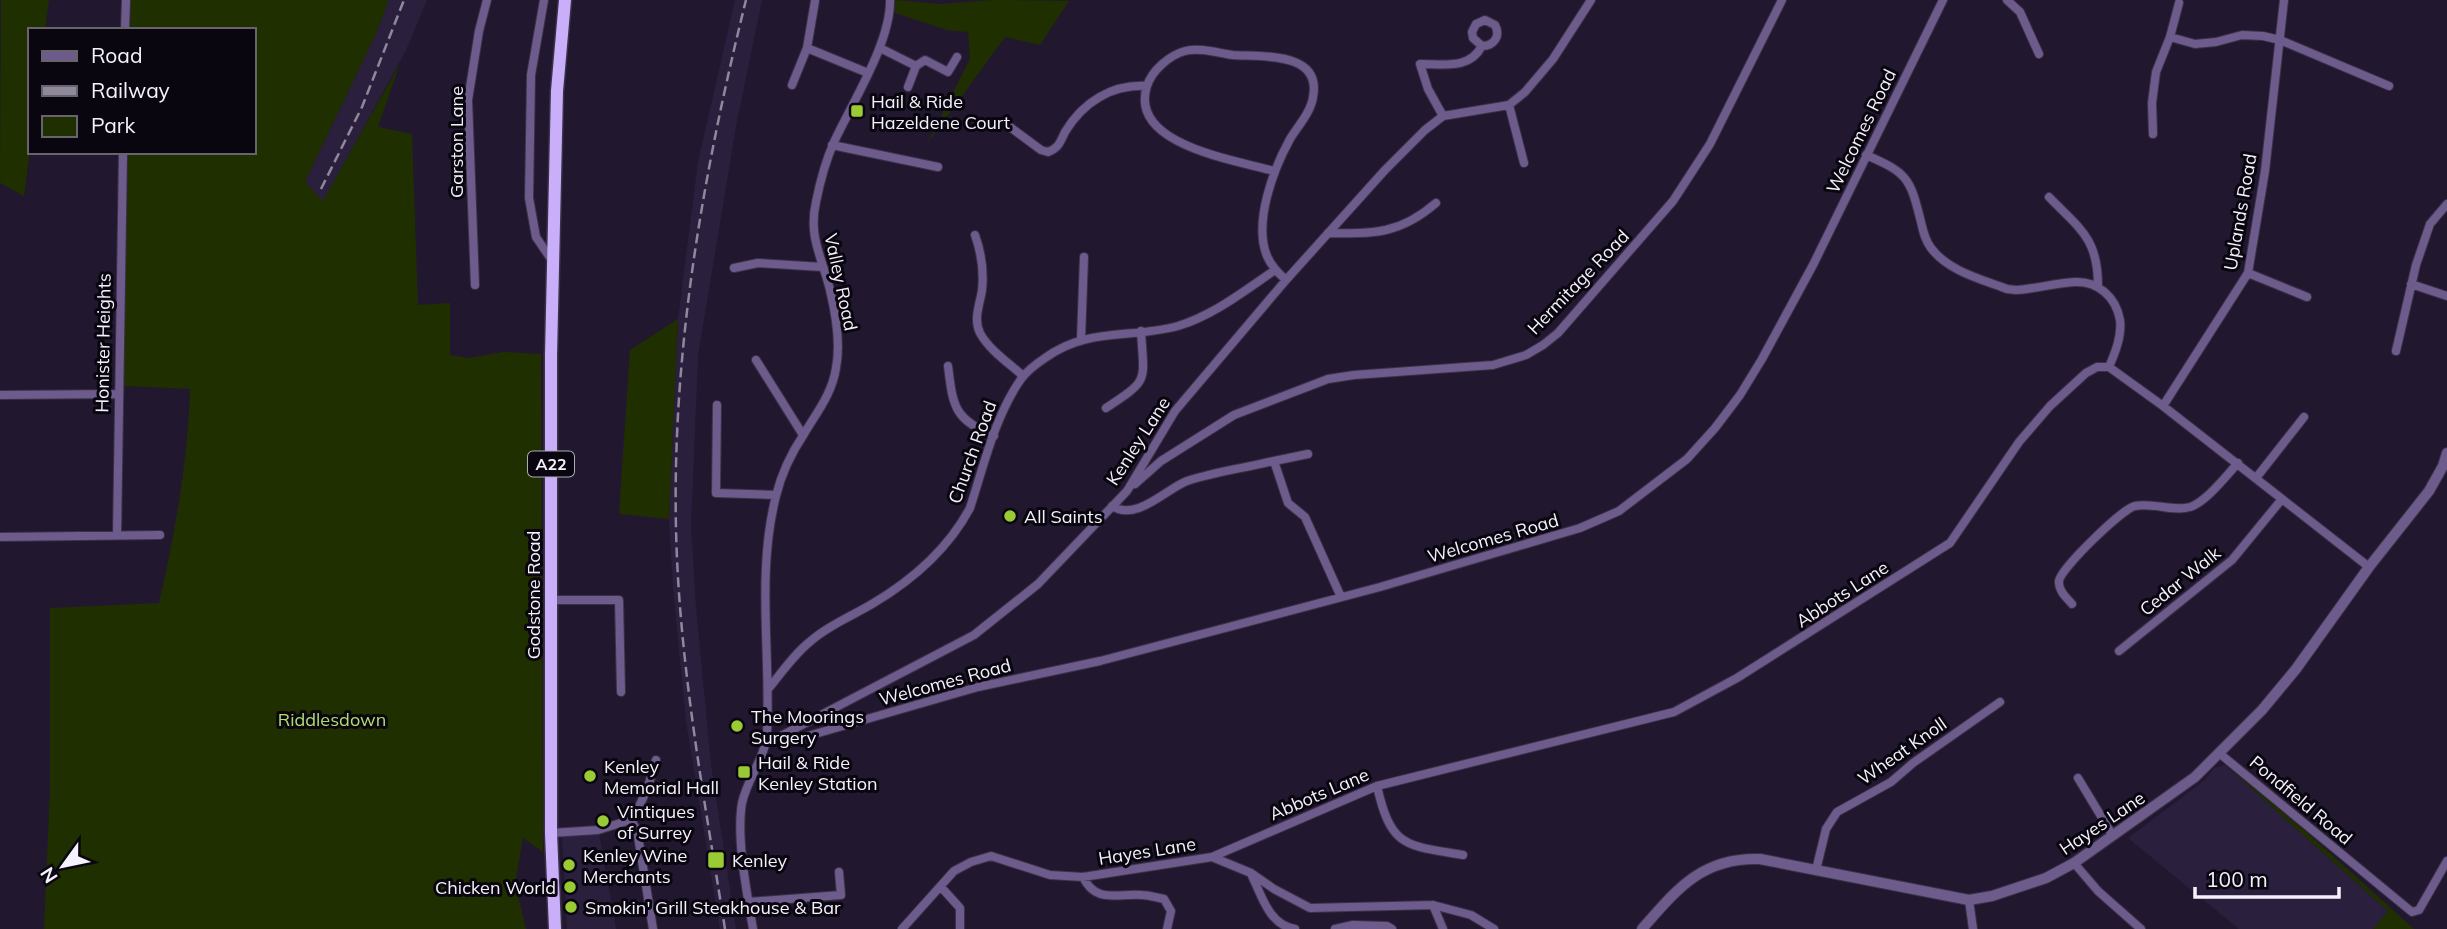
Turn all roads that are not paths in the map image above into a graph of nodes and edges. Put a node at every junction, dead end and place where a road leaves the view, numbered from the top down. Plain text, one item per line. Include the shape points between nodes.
1 (125, 0) edge
2 (487, 0) edge
3 (544, 0) edge
4 (565, 0) edge
5 (890, 0) edge
6 (1591, 0) edge
7 (1782, 0) edge
8 (1943, 0) edge
9 (2007, 0) edge
10 (2284, 0) edge
11 (815, 1) edge
12 (2179, 4) dead end
13 (125, 28) edge
14 (2170, 37) junction
15 (2280, 40) junction
16 (1482, 46) dead end
17 (807, 48) junction
18 (880, 48) junction
19 (2039, 54) dead end
20 (957, 57) dead end
21 (916, 66) junction
22 (868, 73) junction
23 (792, 85) dead end
24 (1147, 86) junction
25 (2389, 86) dead end
26 (908, 87) dead end
27 (1509, 104) junction
28 (1443, 116) junction
29 (1010, 127) dead end
30 (2153, 134) dead end
31 (832, 145) junction
32 (123, 154) edge
33 (1866, 155) junction
34 (1524, 163) dead end
35 (938, 167) dead end
36 (1274, 170) junction
37 (2049, 197) dead end
38 (1436, 203) dead end
39 (2447, 204) edge
40 (1328, 233) junction
41 (975, 235) dead end
42 (1084, 257) dead end
43 (553, 262) junction
44 (822, 267) junction
45 (734, 268) dead end
46 (1275, 270) junction
47 (2248, 273) junction
48 (1286, 281) junction
49 (2411, 284) junction
50 (475, 285) dead end
51 (2098, 286) junction
52 (2447, 296) edge
53 (2307, 298) dead end
54 (1141, 331) junction
55 (1081, 339) junction
56 (2396, 351) dead end
57 (756, 360) dead end
58 (948, 366) dead end
59 (2109, 367) junction
60 (1023, 376) junction
61 (118, 394) junction
62 (0, 395) edge
63 (717, 405) dead end
64 (2163, 406) junction
65 (1106, 408) dead end
66 (2304, 417) dead end
67 (803, 435) junction
68 (994, 436) junction
69 (2447, 453) edge
70 (1308, 454) dead end
71 (1273, 461) junction
72 (2238, 463) junction
73 (2256, 478) junction
74 (1127, 491) junction
75 (776, 495) junction
76 (2282, 499) junction
77 (1112, 506) junction
78 (117, 535) junction
79 (160, 535) dead end
80 (0, 537) edge
81 (2369, 567) junction
82 (1341, 597) junction
83 (550, 600) junction
84 (2072, 604) dead end
85 (2119, 651) dead end
86 (769, 688) junction
87 (621, 692) dead end
88 (2000, 702) dead end
89 (781, 736) junction
90 (767, 738) junction
91 (2219, 753) junction
92 (656, 760) dead end
93 (2078, 778) dead end
94 (1377, 786) junction
95 (632, 822) junction
96 (551, 833) junction
97 (2113, 836) junction
98 (1463, 855) dead end
99 (1212, 857) junction
100 (2447, 861) edge
101 (2074, 863) junction
102 (1816, 870) junction
103 (839, 872) dead end
104 (1251, 873) junction
105 (1083, 877) junction
106 (941, 887) junction
107 (1969, 900) junction
108 (749, 902) junction
109 (1433, 905) junction
110 (555, 929) edge
111 (653, 929) edge
112 (753, 929) edge
113 (902, 929) edge
114 (960, 929) edge
115 (1167, 929) edge
116 (1295, 929) edge
117 (1335, 929) edge
118 (1392, 929) edge
119 (1443, 929) edge
120 (1494, 929) edge
121 (1642, 929) edge
122 (1973, 929) edge
123 (2141, 929) edge

1 - 13 street
2 - 50 street, Garston Lane via 468,100
3 - 43 street via 531,75 529,198 536,237
4 - 43 highway, Godstone Road / A22 via 557,83
5 - 18 street, Valley Road
6 - 27 street via 1553,59
7 - 74 street, Hermitage Road via 1710,144 1673,201 1543,345 1493,365 1328,379 1234,415 1161,461
8 - 33 street, Welcomes Road
9 - 19 street via 2020,12
10 - 15 street, Uplands Road
11 - 17 street
12 - 14 street
14 - 15 street via 2195,44 2242,35
14 - 30 street via 2156,72
15 - 25 street
15 - 47 street, Uplands Road
16 - 28 street via 1469,61 1457,65 1420,64
17 - 22 street
17 - 23 street
18 - 21 street
18 - 22 street, Valley Road
20 - 21 street via 948,72 925,60
21 - 26 street
22 - 31 street, Valley Road
24 - 29 street via 1132,85 1096,98 1078,114 1059,146 1048,152
24 - 36 street via 1148,112 1172,138
24 - 36 street via 1160,67 1186,51 1271,56 1300,64 1312,78 1313,97
27 - 28 street
27 - 34 street
28 - 40 street, Kenley Lane via 1385,170
31 - 35 street
31 - 44 street, Valley Road via 813,229
32 - 61 street, Honister Heights
33 - 51 street via 1908,180 1930,246 1958,270 2015,290 2074,282
33 - 82 street, Welcomes Road via 1762,359 1715,428 1687,459 1599,521
36 - 46 street via 1263,224 1264,248
37 - 51 street via 2090,242
38 - 40 street via 1417,219 1376,234
39 - 49 street via 2430,224
40 - 48 street, Kenley Lane
41 - 60 street via 983,269 976,322 979,331
42 - 55 street
43 - 83 highway, Godstone Road / A22
44 - 45 street via 758,263
44 - 67 street, Valley Road via 834,313 838,359 832,388
46 - 48 street
46 - 54 street, Church Road via 1211,313 1177,326
47 - 53 street
47 - 64 street, Uplands Road
48 - 74 street, Kenley Lane via 1175,411
49 - 52 street
49 - 56 street
51 - 59 street via 2112,300 2120,320
54 - 55 street, Church Road
54 - 65 street via 1144,374 1138,387
55 - 60 street, Church Road via 1056,349
57 - 67 street
58 - 68 street via 951,396 961,415
59 - 64 street
59 - 94 street, Abbots Lane via 2086,373 2050,406 2019,442 1950,543 1762,664 1674,712
60 - 68 street, Church Road via 1007,400
61 - 62 street
61 - 78 street, Honister Heights
63 - 75 street via 716,493
64 - 72 street
66 - 73 street
67 - 75 street, Valley Road
68 - 86 street, Church Road via 970,508 930,561 874,603 814,638
69 - 81 street, Hayes Lane via 2429,491
70 - 71 street
71 - 77 street via 1186,481 1157,500 1126,511
71 - 82 street via 1287,503 1305,517
72 - 73 street
72 - 84 street via 2189,508 2145,505 2126,509 2066,567 2059,581
73 - 76 street
74 - 77 street, Kenley Lane
75 - 86 street, Valley Road via 765,592
76 - 81 street
76 - 85 street, Cedar Walk via 2232,560
77 - 89 street, Kenley Lane via 1038,584 974,635
78 - 79 street
78 - 80 street
81 - 91 street, Hayes Lane via 2296,669
82 - 89 street, Welcomes Road via 978,687 794,740
83 - 87 street via 619,600
83 - 96 highway, Godstone Road / A22
86 - 90 street, Valley Road
88 - 102 street, Wheat Knoll via 1891,782 1837,812 1826,829
89 - 90 street, Kenley Lane
90 - 108 street via 742,804
91 - 97 street, Hayes Lane
91 - 100 street, Pondfield Road via 2412,912 2419,910
92 - 95 street
93 - 97 street
94 - 98 street via 1385,819 1402,839
94 - 99 street, Abbots Lane
95 - 96 street
95 - 111 street
96 - 110 highway, Godstone Road / A22
97 - 101 street, Hayes Lane
99 - 104 street, Hayes Lane
99 - 105 street, Hayes Lane
101 - 107 street, Hayes Lane via 2046,878
101 - 123 street
102 - 107 street, Hayes Lane
102 - 121 street, Hayes Lane via 1760,859 1718,863 1681,886
103 - 108 street via 841,895
104 - 109 street, Hayes Lane via 1310,908
104 - 116 street via 1274,920
105 - 106 street, Hayes Lane via 1050,875 991,856 954,872
105 - 115 street via 1088,888 1099,895 1164,899 1171,912
106 - 113 street, Hayes Lane
106 - 114 street via 960,908
107 - 122 street
108 - 112 street
109 - 119 street
109 - 120 street, Hayes Lane via 1471,915
117 - 118 street via 1353,925

